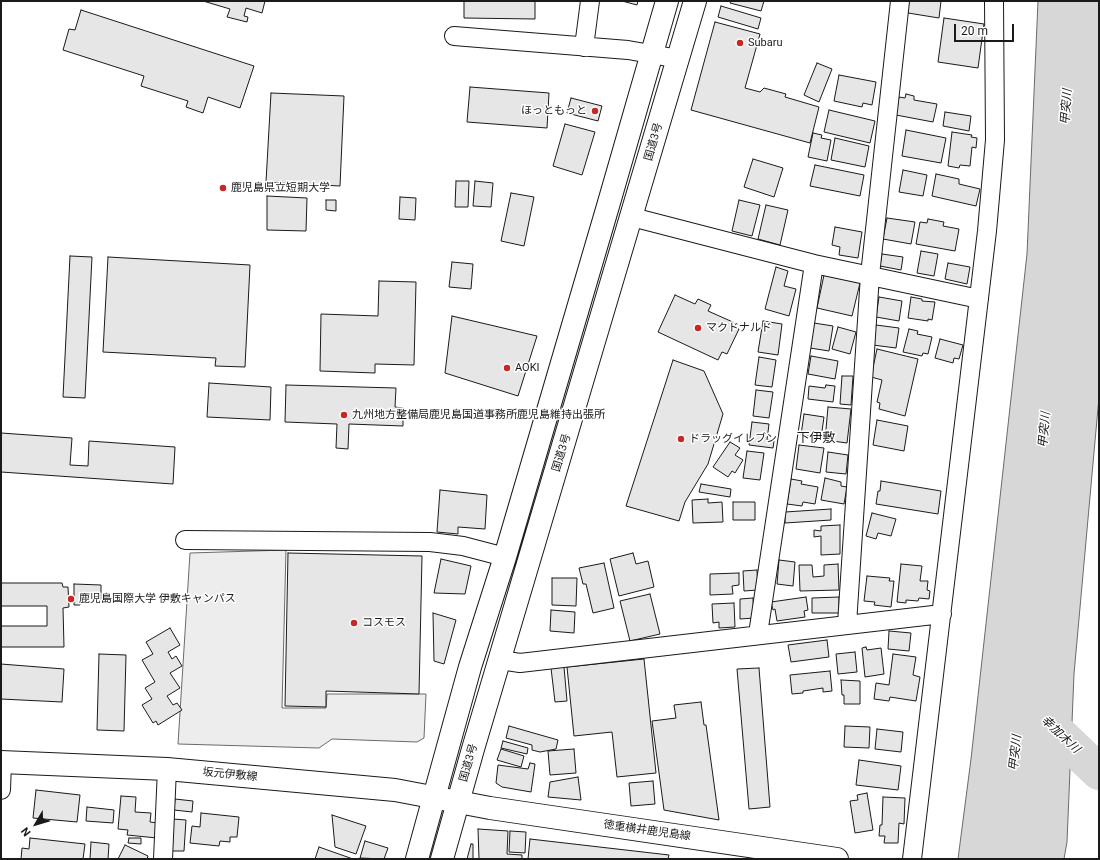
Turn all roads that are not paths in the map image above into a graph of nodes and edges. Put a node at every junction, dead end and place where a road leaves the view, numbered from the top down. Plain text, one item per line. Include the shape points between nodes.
1 (590, 1) edge
2 (667, 1) edge
3 (695, 1) edge
4 (900, 1) edge
5 (994, 1) edge
6 (454, 36) dead end
7 (584, 47) junction
8 (651, 54) junction
9 (679, 59) junction
10 (632, 218) junction
11 (814, 264) junction
12 (870, 275) junction
13 (979, 299) junction
14 (185, 540) dead end
15 (505, 557) junction
16 (942, 614) junction
17 (847, 624) junction
18 (758, 634) junction
19 (500, 660) junction
20 (1, 762) edge
21 (167, 769) junction
22 (1, 790) edge
23 (434, 797) junction
24 (458, 802) junction
25 (163, 859) edge
26 (417, 859) edge
27 (442, 859) edge
28 (837, 859) edge
29 (912, 859) edge

1 - 7 street
2 - 8 main road
3 - 9 main road, 国道3号
4 - 12 street
5 - 13 street via 996,140
6 - 7 street
7 - 8 street
8 - 9 street
8 - 15 main road
9 - 10 main road, 国道3号
10 - 11 street
10 - 19 main road, 国道3号
11 - 12 street
11 - 18 street
12 - 13 street
12 - 17 street
13 - 16 street
14 - 15 street via 430,542 463,546
15 - 23 main road via 470,667
16 - 17 street
16 - 29 street
17 - 18 street
18 - 19 street via 520,663
19 - 24 main road, 国道3号
20 - 21 main road, 坂元伊敷線
20 - 22 street
21 - 23 main road, 坂元伊敷線 via 395,790
21 - 25 street
23 - 24 main road, 坂元伊敷線
23 - 26 main road
24 - 27 main road, 国道3号
24 - 28 main road, 徳重横井鹿児島線

